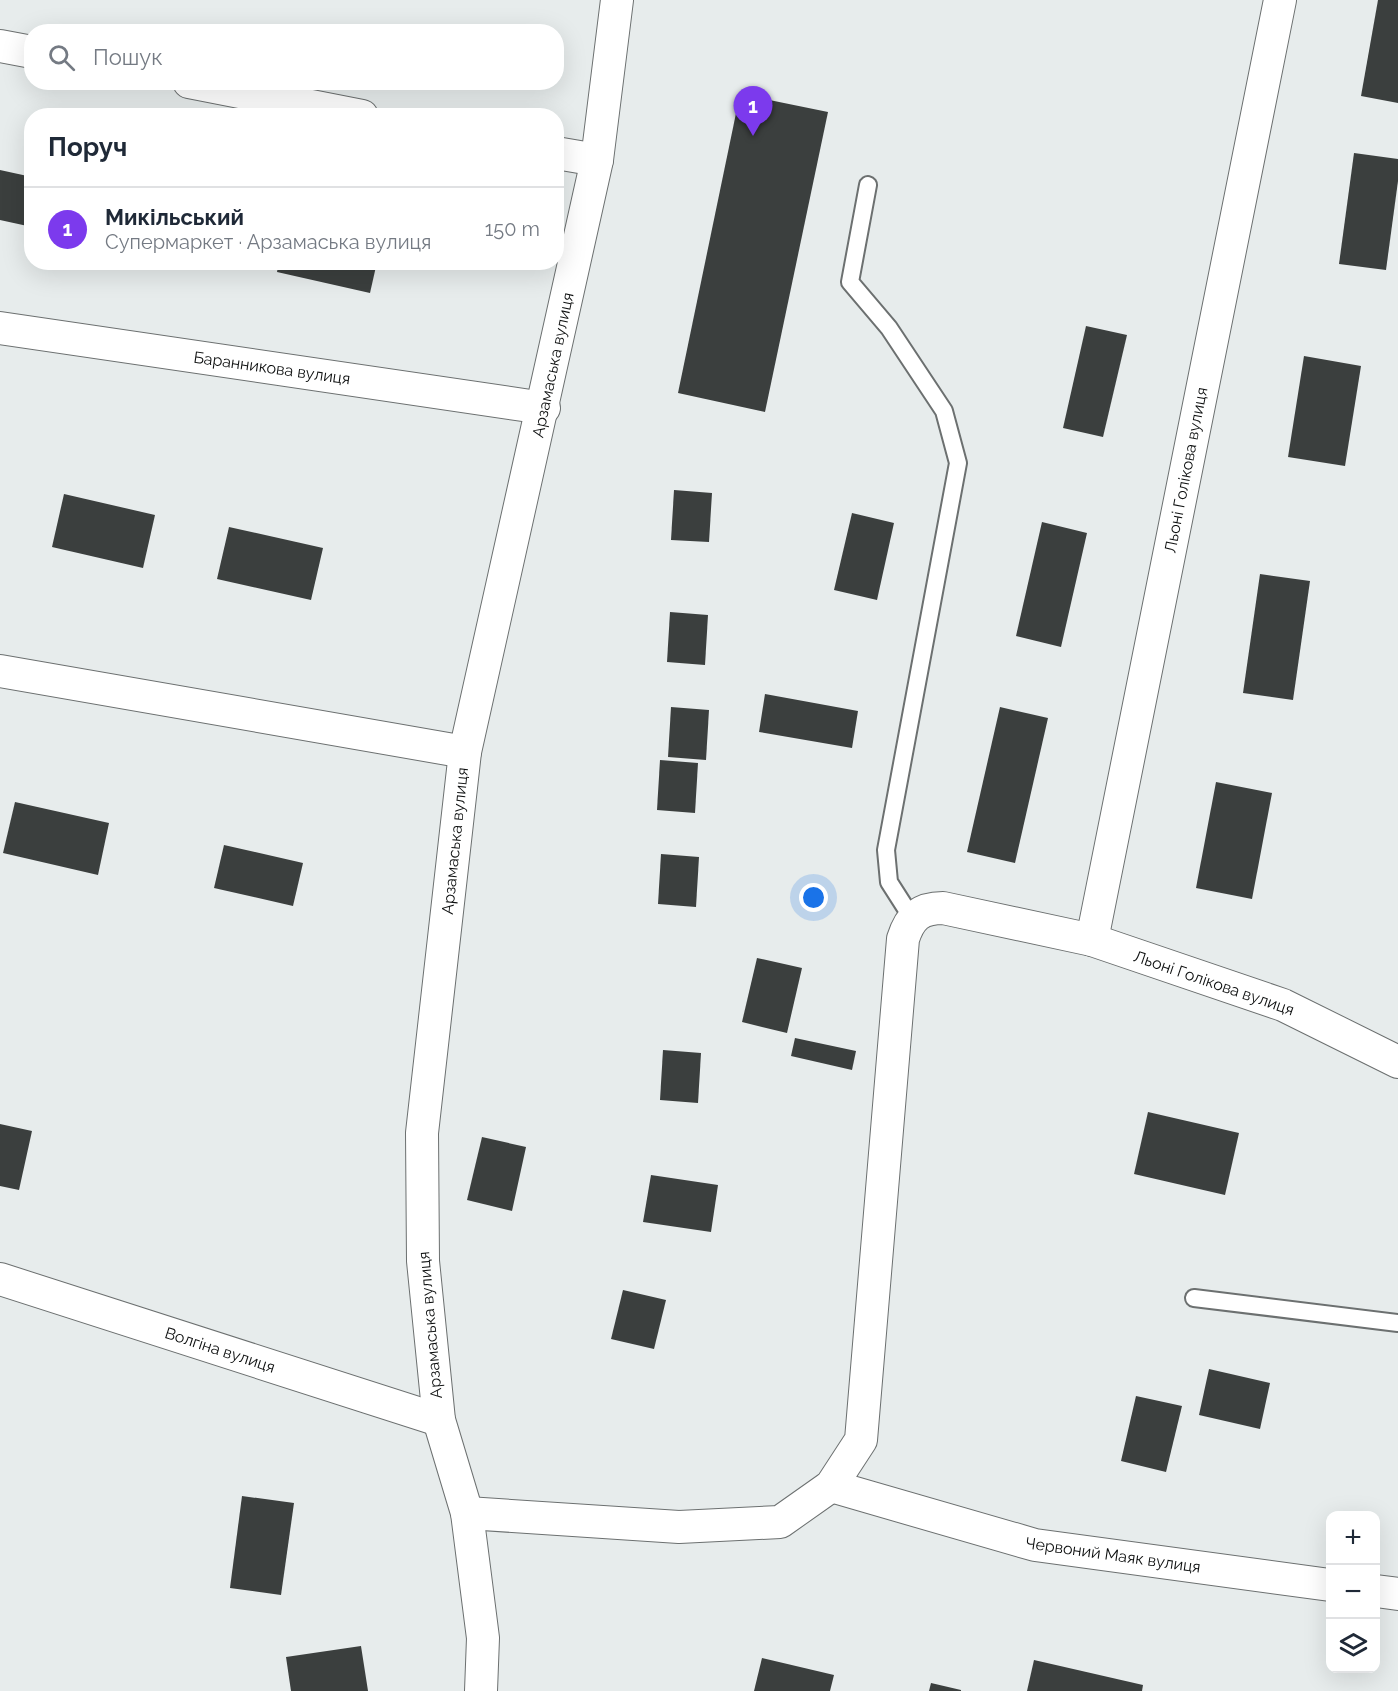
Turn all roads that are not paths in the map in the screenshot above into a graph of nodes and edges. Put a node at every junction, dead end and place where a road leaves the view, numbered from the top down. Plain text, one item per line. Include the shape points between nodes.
1 (617, 0) edge
2 (1280, 0) edge
3 (0, 46) edge
4 (24, 50) edge
5 (230, 90) edge
6 (321, 108) edge
7 (564, 154) edge
8 (597, 160) junction
9 (868, 185) dead end
10 (0, 328) edge
11 (544, 408) junction
12 (0, 670) edge
13 (465, 752) junction
14 (912, 918) junction
15 (1092, 940) junction
16 (1398, 1062) edge
17 (0, 1279) edge
18 (1194, 1298) dead end
19 (1398, 1323) edge
20 (439, 1420) junction
21 (831, 1486) junction
22 (466, 1513) junction
23 (1326, 1584) edge
24 (1380, 1592) edge
25 (1398, 1594) edge
26 (481, 1691) edge

1 - 8 street, Арзамаська вулиця
2 - 15 street, Льоні Голікова вулиця
3 - 4 street
5 - 6 street
7 - 8 street
8 - 11 street, Арзамаська вулиця
9 - 14 lane via 850,282 888,328 944,411 958,463 886,850 889,882
10 - 11 street, Баранникова вулиця
11 - 13 street, Арзамаська вулиця
12 - 13 street
13 - 20 street, Арзамаська вулиця via 422,1133 423,1261
14 - 15 street, Льоні Голікова вулиця via 921,911 943,908
14 - 21 street via 903,939 861,1440
15 - 16 street, Льоні Голікова вулиця via 1283,1005
17 - 20 street, Волгіна вулиця
18 - 19 lane
20 - 22 street, Арзамаська вулиця
21 - 22 street via 780,1522 679,1527
21 - 23 street, Червоний Маяк вулиця via 1035,1545
22 - 26 street, Арзамаська вулиця via 483,1638
24 - 25 street

